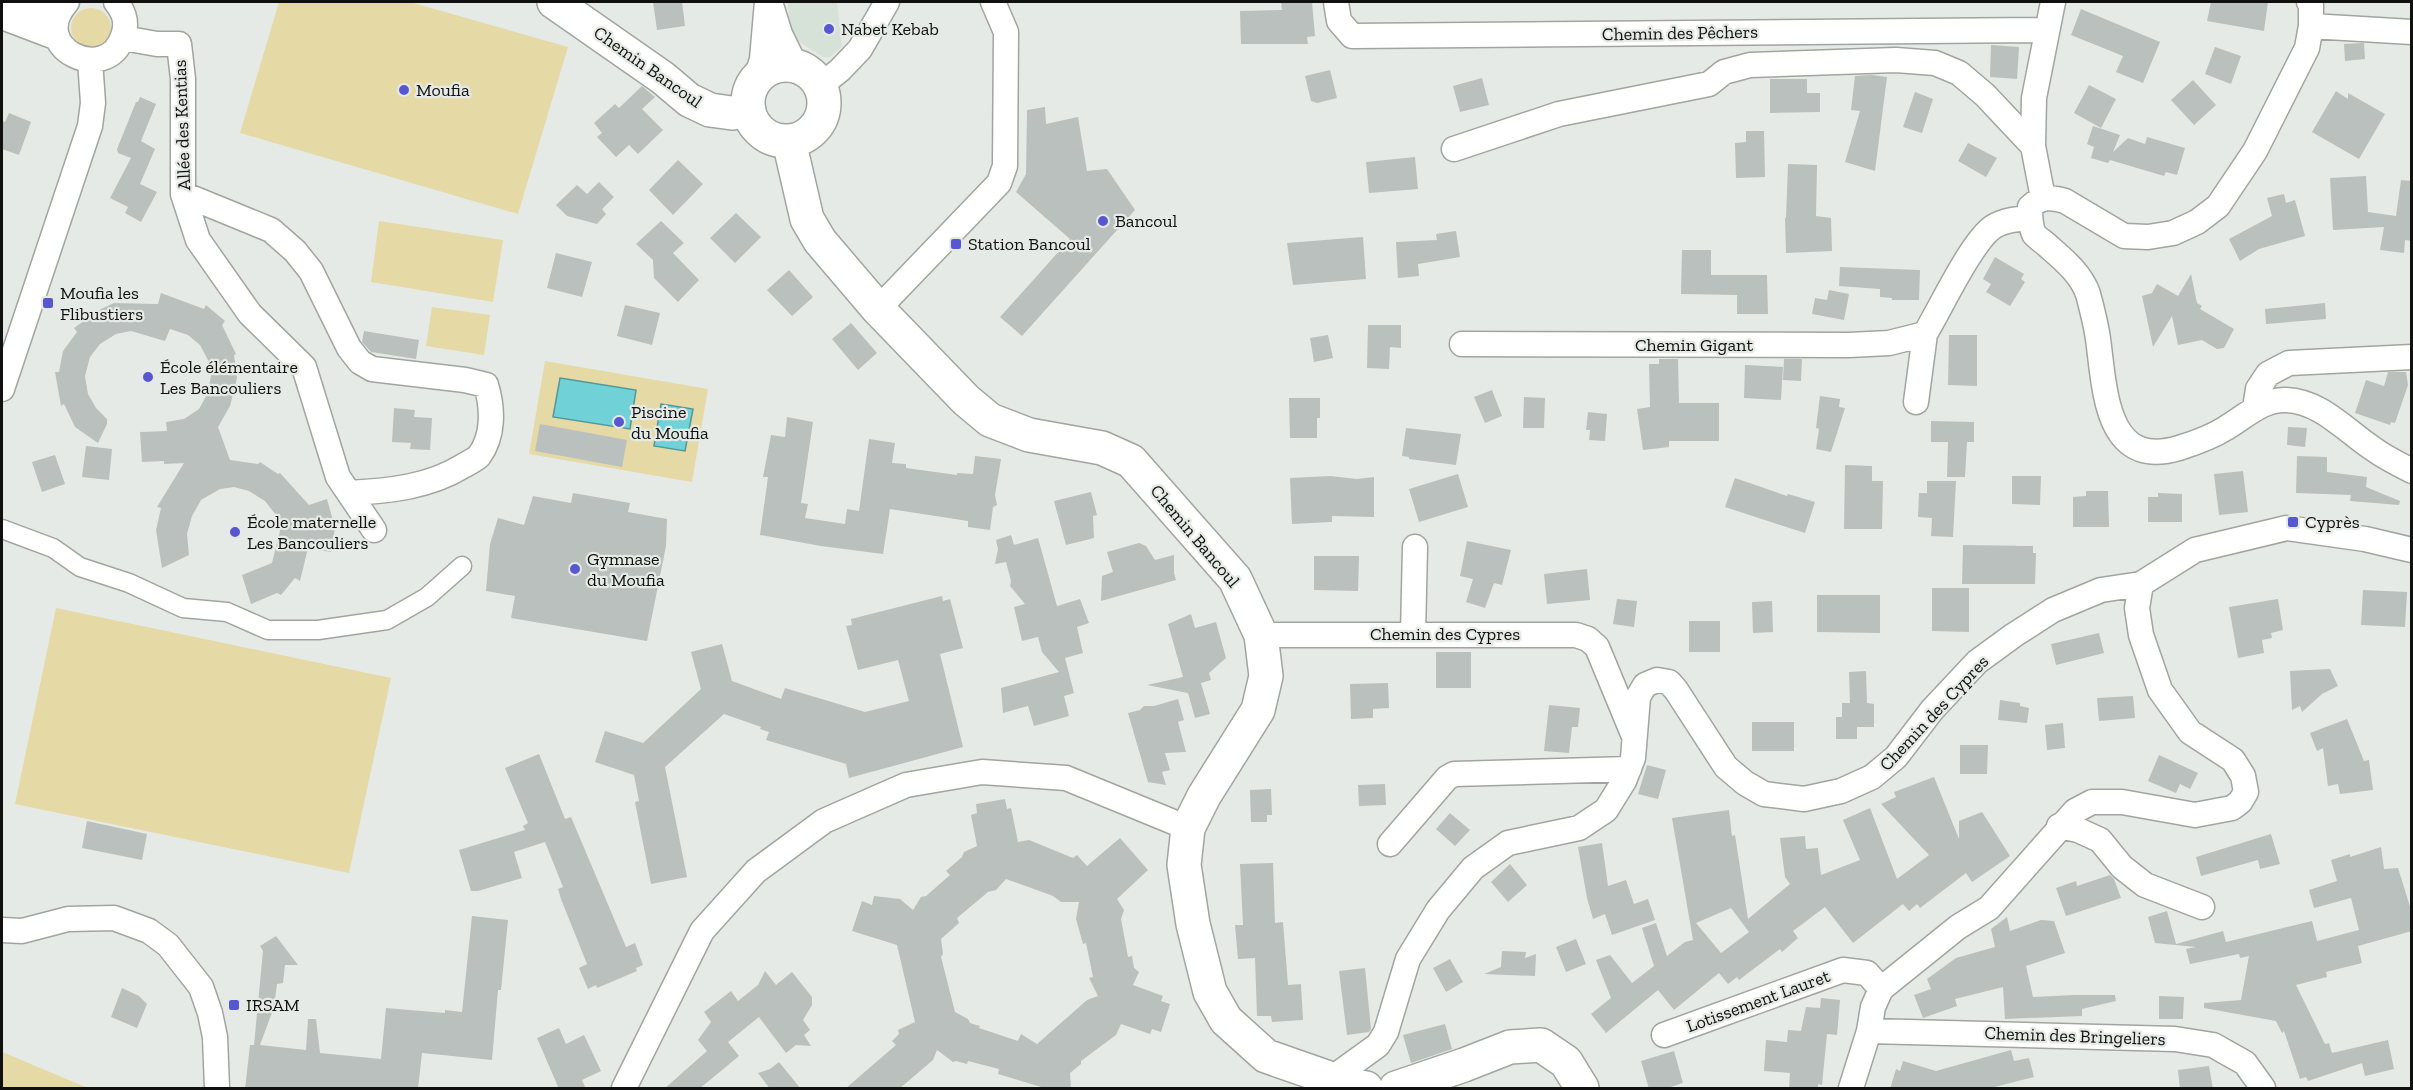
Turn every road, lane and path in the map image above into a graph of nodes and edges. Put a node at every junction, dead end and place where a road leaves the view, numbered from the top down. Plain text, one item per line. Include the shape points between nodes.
1 (66, 2) edge
2 (116, 2) edge
3 (554, 2) edge
4 (769, 2) edge
5 (887, 2) edge
6 (993, 2) edge
7 (1336, 2) edge
8 (2053, 2) edge
9 (2309, 2) edge
10 (2, 16) edge
11 (2311, 26) junction
12 (2047, 30) junction
13 (2412, 32) edge
14 (55, 37) junction
15 (123, 38) junction
16 (90, 60) junction
17 (808, 76) junction
18 (752, 95) junction
19 (789, 141) junction
20 (2033, 146) junction
21 (1454, 149) dead end
22 (183, 194) junction
23 (2043, 198) junction
24 (2030, 218) junction
25 (878, 309) junction
26 (1925, 334) junction
27 (1462, 344) dead end
28 (2412, 357) edge
29 (2, 389) edge
30 (1916, 402) dead end
31 (2255, 408) junction
32 (2412, 471) edge
33 (349, 493) junction
34 (2, 529) edge
35 (374, 530) dead end
36 (1415, 547) dead end
37 (2412, 550) edge
38 (462, 566) dead end
39 (2141, 584) junction
40 (1413, 634) junction
41 (1261, 635) junction
42 (1635, 739) junction
43 (1629, 769) junction
44 (2059, 826) junction
45 (1188, 828) junction
46 (1390, 844) dead end
47 (2202, 907) dead end
48 (2, 930) edge
49 (1881, 989) junction
50 (1869, 1031) junction
51 (1665, 1035) dead end
52 (1331, 1079) junction
53 (217, 1089) edge
54 (624, 1089) edge
55 (1366, 1089) edge
56 (1396, 1089) edge
57 (1582, 1089) edge
58 (1851, 1089) edge
59 (2263, 1089) edge

1 - 10 street
1 - 14 street via 57,18
2 - 15 street via 124,13
3 - 18 main road, Chemin Bancoul via 689,100 710,110 732,113
4 - 17 street via 780,34
4 - 18 street via 762,59
5 - 17 street via 860,48 840,70
6 - 25 street via 1006,32 1005,166 999,183
7 - 12 street, Chemin des Pêchers via 1340,21 1352,36
8 - 12 street
9 - 11 street
10 - 14 street
11 - 13 street
11 - 23 street via 2307,48 2254,151 2218,206 2197,222 2173,233 2124,236 2066,201
12 - 20 street via 2034,98
14 - 16 street via 75,57
15 - 16 street via 116,49
15 - 22 street, Allée des Kentias via 179,44 183,79
16 - 29 street via 90,126
17 - 18 main road, Chemin Bancoul via 774,67
17 - 19 main road via 823,106 816,125
18 - 19 main road via 759,129 778,140
19 - 25 main road, Chemin Bancoul via 807,219 832,258
20 - 21 street via 1959,73 1935,63 1896,60 1750,65 1724,72 1709,84 1559,114
20 - 23 street
22 - 33 street, Allée des Kentias via 198,240 250,314 304,367 338,477
22 - 33 street via 271,230 295,251 311,271 349,348 360,362 372,369 486,385 491,404 490,428 478,456 447,476 393,491
23 - 24 street via 2030,207
24 - 26 street via 1994,226 1980,240
24 - 31 street via 2034,234 2072,267 2086,289 2094,316 2106,400 2113,423 2129,443 2145,451 2167,452 2224,429
25 - 41 main road, Chemin Bancoul via 990,420 1029,435 1102,448 1131,461 1235,579
26 - 27 street, Chemin Gigant via 1889,343 1849,345
26 - 30 street
28 - 31 street via 2289,363 2268,374 2258,389
31 - 32 street via 2272,400 2314,406 2373,450
33 - 35 street, Allée des Kentias
34 - 38 street via 53,548 80,567 129,583 183,608 227,612 268,630 318,630 387,620 427,597
36 - 40 street
37 - 39 street via 2287,528 2195,550
39 - 42 street, Chemin des Cypres via 2102,590 2053,610 2014,635 1977,662 1932,710 1896,758 1872,777 1841,792 1804,799 1764,794 1745,783 1726,767 1669,682 1657,680 1645,685 1638,697
39 - 44 street via 2137,608 2140,635 2160,690 2190,732 2233,760 2243,776 2246,792 2232,808 2195,815 2122,802 2092,802 2074,811
40 - 41 street, Chemin des Cypres
40 - 42 street, Chemin des Cypres via 1564,633 1588,639 1603,658
41 - 45 main road, Chemin Bancoul via 1266,676 1258,710
42 - 43 street, Chemin des Cypres
43 - 46 street via 1454,774
43 - 52 street, Chemin des Cypres via 1606,810 1580,828 1508,843 1473,868 1438,910 1408,959 1386,1032 1378,1045
44 - 47 street via 2100,840 2122,867 2145,885
44 - 49 street via 1989,908 1958,927
45 - 52 main road, Chemin Bancoul via 1184,865 1193,924 1210,992 1226,1020 1266,1056
45 - 54 street via 1066,778 982,772 906,785 824,821 756,870 702,931
48 - 53 street via 22,931 68,919 114,918 149,931 168,945 201,987 210,1012
49 - 50 street
49 - 51 street, Lotissement Lauret via 1867,973 1843,970
50 - 58 street
50 - 59 street, Chemin des Bringeliers via 2175,1039 2212,1046 2245,1063
52 - 55 main road, Chemin Bancoul
56 - 57 main road via 1510,1047 1541,1045 1566,1062

